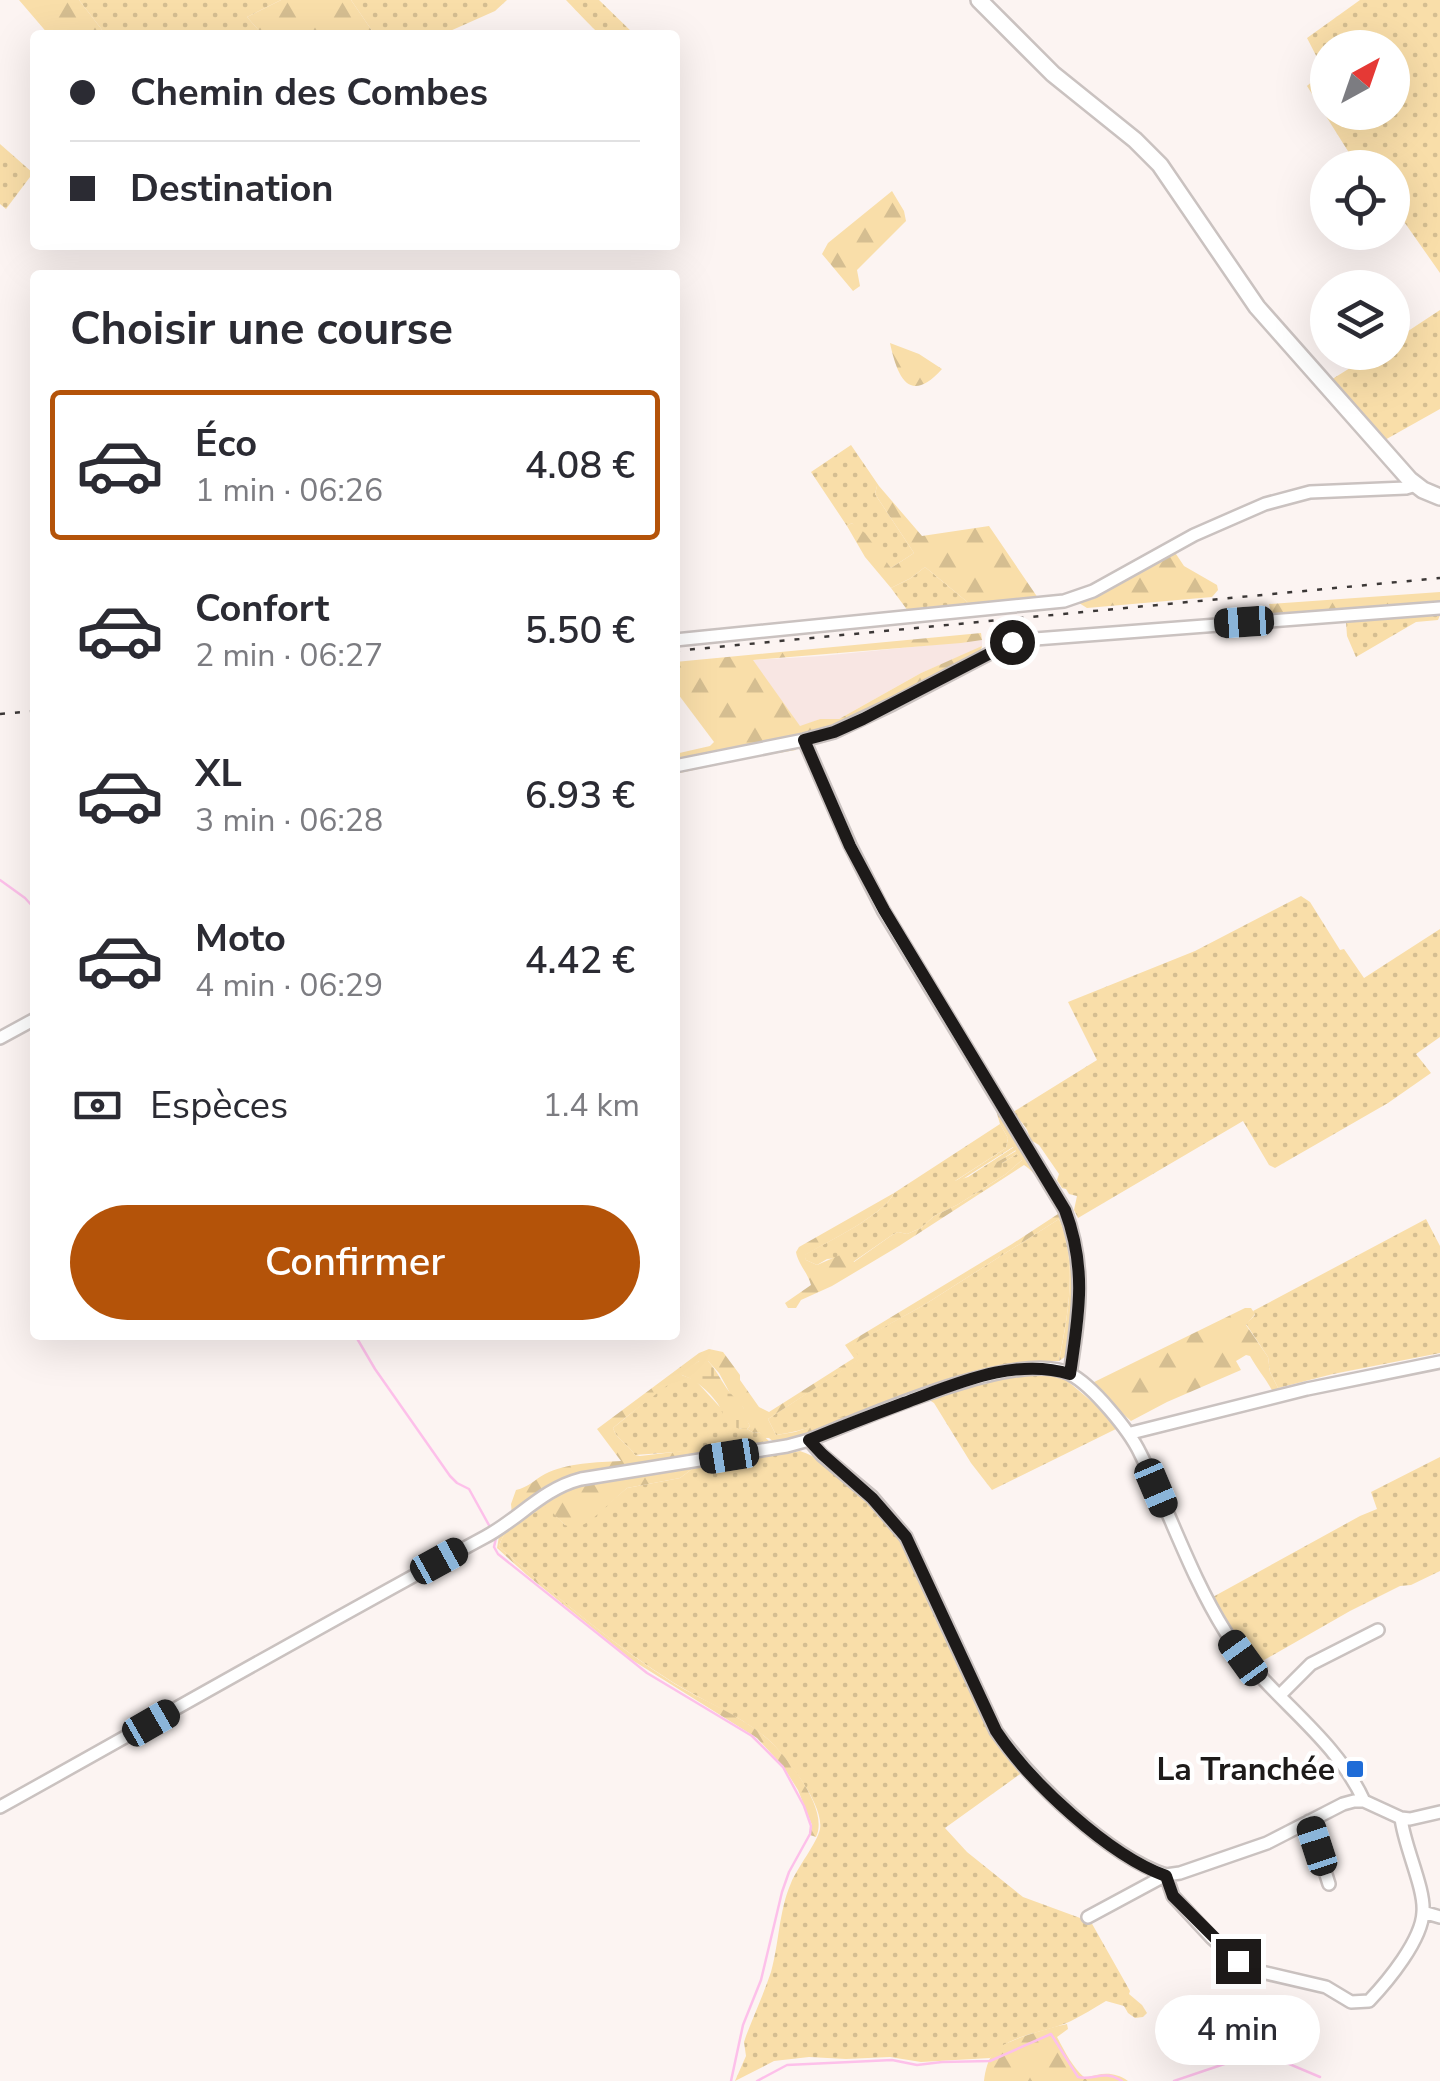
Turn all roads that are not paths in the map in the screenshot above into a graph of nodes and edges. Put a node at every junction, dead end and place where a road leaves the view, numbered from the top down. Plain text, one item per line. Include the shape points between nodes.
1 (979, 0) edge
2 (1416, 485) junction
3 (1440, 496) edge
4 (1440, 608) edge
5 (680, 639) edge
6 (804, 740) junction
7 (680, 765) edge
8 (30, 1021) edge
9 (0, 1038) edge
10 (1440, 1362) edge
11 (1070, 1374) junction
12 (1130, 1433) junction
13 (809, 1440) junction
14 (1378, 1630) dead end
15 (1280, 1695) junction
16 (1364, 1801) junction
17 (0, 1806) edge
18 (1440, 1812) edge
19 (1401, 1818) junction
20 (1309, 1821) junction
21 (1166, 1876) junction
22 (1329, 1884) dead end
23 (1423, 1912) junction
24 (1440, 1917) edge
25 (1088, 1918) dead end

1 - 2 street via 1160,166 1256,308
2 - 3 street
2 - 5 street via 1284,498 1064,601
4 - 6 street via 1022,640 863,719
6 - 7 street
6 - 11 street via 875,895 1065,1210 1080,1279
8 - 9 street
10 - 12 street
11 - 12 street
11 - 13 street via 1037,1368 981,1376
12 - 15 street via 1208,1603 1243,1658
13 - 17 street via 568,1482 493,1531
13 - 21 street via 906,1537 1008,1748 1099,1836
14 - 15 street via 1311,1664
15 - 16 street via 1338,1759
16 - 19 street
16 - 20 street
18 - 19 street
19 - 23 street
20 - 21 street via 1267,1843
20 - 22 street
21 - 23 street via 1173,1896 1238,1961 1326,1986 1356,2003 1370,2001 1409,1950
21 - 25 street
23 - 24 street

